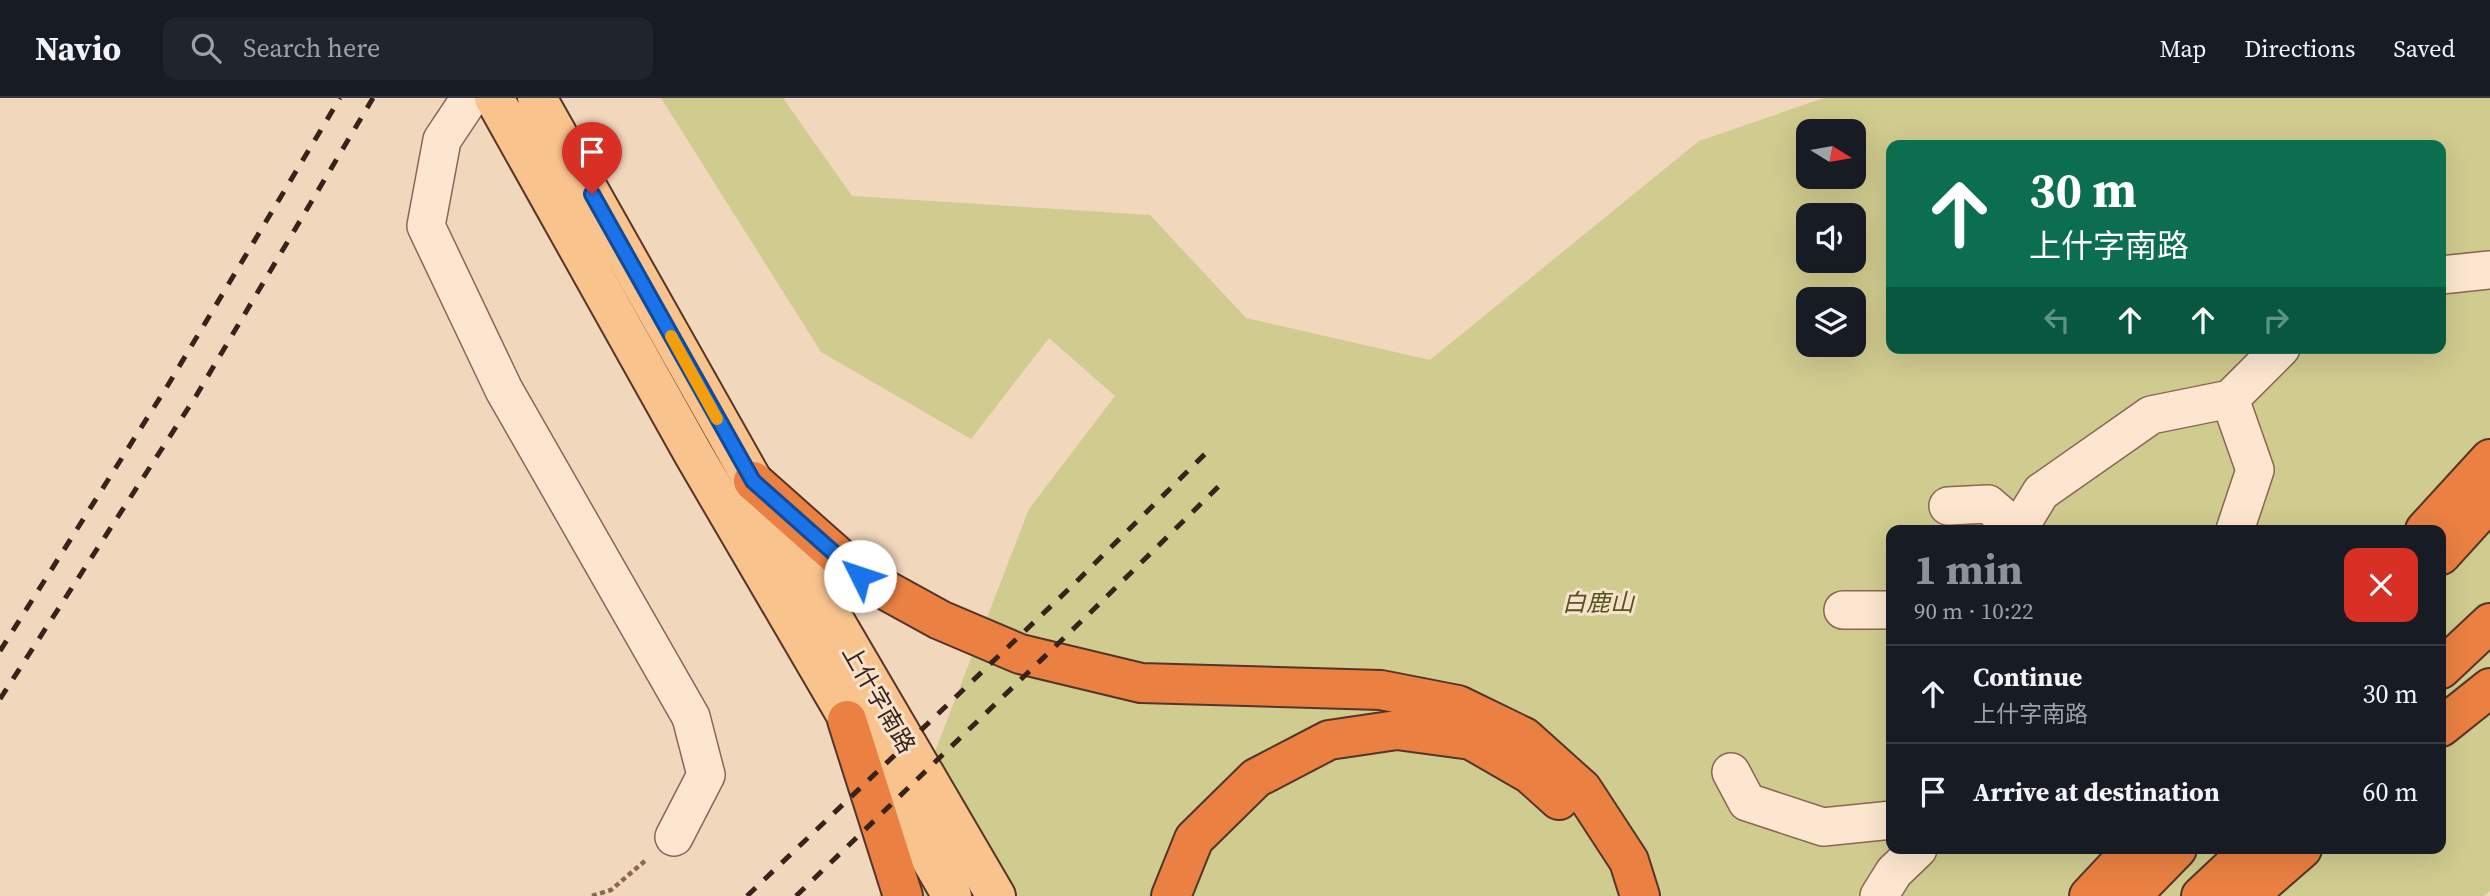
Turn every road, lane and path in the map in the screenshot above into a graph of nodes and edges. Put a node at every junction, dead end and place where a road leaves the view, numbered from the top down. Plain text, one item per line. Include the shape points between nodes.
1 (470, 98) edge
2 (494, 98) edge
3 (537, 98) edge
4 (2490, 271) edge
5 (2446, 275) edge
6 (2275, 354) edge
7 (2230, 399) junction
8 (2490, 459) edge
9 (753, 481) junction
10 (2490, 501) edge
11 (1948, 506) dead end
12 (2012, 525) edge
13 (2020, 525) edge
14 (2237, 525) edge
15 (2430, 525) edge
16 (2446, 549) edge
17 (1843, 610) dead end
18 (1886, 610) edge
19 (2490, 623) edge
20 (2446, 664) edge
21 (2490, 688) edge
22 (847, 720) junction
23 (2446, 722) edge
24 (1731, 772) dead end
25 (1886, 821) edge
26 (674, 837) joint
27 (1913, 854) edge
28 (2128, 854) edge
29 (2172, 854) edge
30 (2246, 854) edge
31 (2296, 854) edge
32 (592, 896) edge
33 (903, 896) edge
34 (951, 896) edge
35 (996, 896) edge
36 (1171, 896) edge
37 (1620, 896) edge
38 (1640, 896) edge
39 (1879, 896) edge
40 (2090, 896) edge
41 (2131, 896) edge
42 (2201, 896) edge
43 (2248, 896) edge

1 - 26 street via 442,139 426,226 504,390 691,717 706,775
2 - 22 main road, 上什字南路
3 - 9 main road, 上什字南路
4 - 5 street
6 - 7 street
7 - 13 street via 2151,415 2041,492
7 - 14 street via 2255,470
8 - 15 highway
9 - 35 main road, 上什字南路
9 - 38 highway via 860,576 940,620 1020,654 1141,682 1381,691 1469,710 1524,737 1582,789 1629,861
10 - 16 highway
11 - 12 street via 1988,503
17 - 18 street
19 - 20 highway
21 - 23 highway
22 - 33 highway
22 - 34 main road, 上什字南路
24 - 25 street via 1747,803 1823,827
26 - 32 path via 611,890
27 - 39 street
28 - 40 highway
29 - 41 highway
30 - 42 highway
31 - 43 highway
36 - 37 highway via 1194,839 1256,778 1329,740 1397,730 1471,740 1530,774 1587,825

